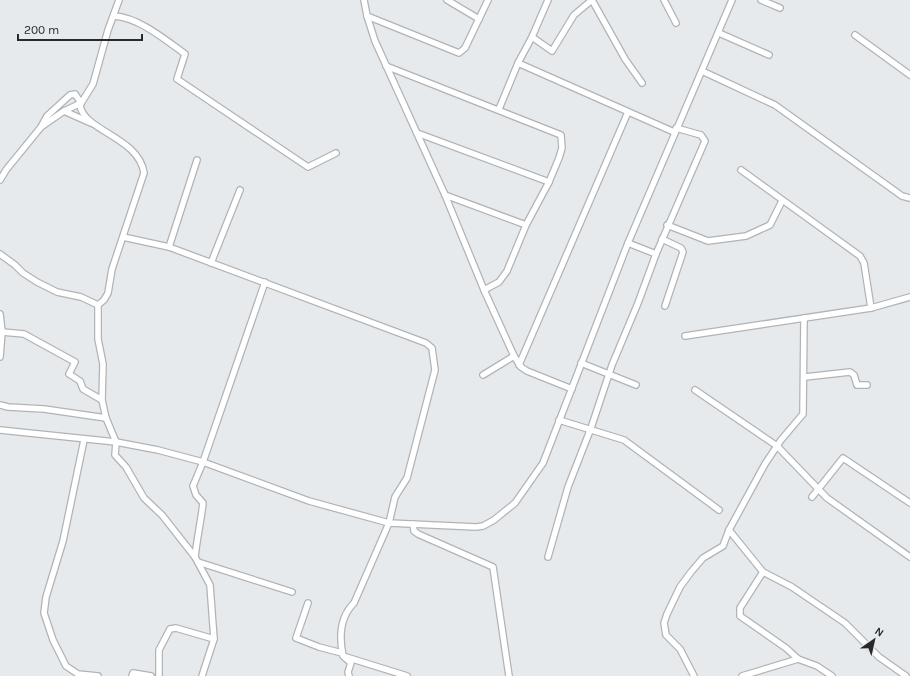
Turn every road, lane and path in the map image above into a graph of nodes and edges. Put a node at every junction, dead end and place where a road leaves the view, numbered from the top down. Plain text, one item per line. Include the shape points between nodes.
1 (119, 0) edge
2 (364, 0) edge
3 (447, 0) edge
4 (488, 0) edge
5 (548, 0) edge
6 (592, 0) edge
7 (664, 0) edge
8 (732, 0) edge
9 (760, 0) edge
10 (780, 8) dead end
11 (114, 16) junction
12 (367, 16) junction
13 (479, 19) junction
14 (676, 23) dead end
15 (719, 33) junction
16 (855, 36) dead end
17 (532, 37) junction
18 (769, 55) dead end
19 (518, 63) junction
20 (386, 66) junction
21 (702, 72) junction
22 (910, 75) edge
23 (642, 83) dead end
24 (81, 102) junction
25 (499, 110) junction
26 (64, 111) junction
27 (628, 112) junction
28 (97, 126) junction
29 (42, 127) junction
30 (675, 130) junction
31 (417, 133) junction
32 (336, 153) dead end
33 (197, 160) dead end
34 (741, 170) dead end
35 (0, 180) edge
36 (549, 182) junction
37 (240, 190) dead end
38 (445, 195) junction
39 (910, 198) edge
40 (782, 201) junction
41 (526, 225) junction
42 (668, 225) junction
43 (123, 237) junction
44 (662, 239) junction
45 (628, 242) junction
46 (169, 247) junction
47 (0, 254) edge
48 (656, 254) junction
49 (211, 263) junction
50 (265, 282) junction
51 (484, 290) junction
52 (910, 297) edge
53 (98, 305) junction
54 (665, 306) dead end
55 (871, 308) junction
56 (0, 314) edge
57 (804, 318) junction
58 (2, 332) junction
59 (685, 336) dead end
60 (514, 356) junction
61 (0, 357) edge
62 (581, 363) junction
63 (519, 365) junction
64 (609, 374) junction
65 (483, 375) dead end
66 (805, 377) junction
67 (636, 385) dead end
68 (867, 385) dead end
69 (572, 389) junction
70 (695, 390) dead end
71 (102, 400) junction
72 (0, 405) edge
73 (106, 418) junction
74 (559, 420) junction
75 (591, 428) junction
76 (0, 430) edge
77 (84, 440) junction
78 (116, 442) junction
79 (777, 446) junction
80 (203, 462) junction
81 (818, 489) junction
82 (812, 497) dead end
83 (910, 503) edge
84 (719, 510) dead end
85 (389, 523) junction
86 (413, 524) junction
87 (729, 530) junction
88 (910, 557) edge
89 (548, 558) dead end
90 (197, 559) junction
91 (762, 572) junction
92 (292, 592) dead end
93 (308, 603) dead end
94 (214, 640) junction
95 (343, 654) junction
96 (798, 659) junction
97 (98, 676) edge
98 (132, 676) edge
99 (151, 676) edge
100 (159, 676) edge
101 (202, 676) edge
102 (349, 676) edge
103 (407, 676) edge
104 (509, 676) edge
105 (694, 676) edge
106 (742, 676) edge
107 (832, 676) edge
108 (906, 676) edge

1 - 11 street
2 - 12 street
3 - 13 street
4 - 13 street
5 - 17 street
6 - 17 street via 574,15 552,51
6 - 23 street via 625,59
7 - 14 street
8 - 15 street
9 - 10 street
11 - 24 street via 93,84
11 - 32 street via 124,16 151,29 185,54 177,79 308,167
12 - 13 street via 459,53 465,48
12 - 20 street
15 - 18 street
15 - 21 street
16 - 22 street
17 - 19 street
19 - 25 street
19 - 27 street
20 - 25 street
20 - 31 street
21 - 30 street
21 - 39 street via 775,105 902,196
24 - 26 street
24 - 28 street via 82,112
24 - 29 street via 75,94 70,95 46,116
25 - 36 street via 561,135 562,148
26 - 28 street
26 - 29 street
27 - 30 street
27 - 63 street
28 - 43 street via 133,151 143,167 143,176
29 - 35 street
30 - 42 street via 701,135 705,141
30 - 45 street
31 - 36 street
31 - 38 street
33 - 46 street
34 - 40 street
36 - 41 street
37 - 49 street
38 - 41 street
38 - 51 street
40 - 42 street via 770,224 746,236 708,241
40 - 55 street via 860,256 864,263
41 - 51 street via 503,278
42 - 44 street
43 - 46 street
43 - 53 street via 112,269 108,292
44 - 48 street
44 - 54 street via 683,252
45 - 48 street
45 - 62 street
46 - 49 street
47 - 53 street via 22,274 37,282 57,292 81,297
48 - 64 street
49 - 50 street
50 - 80 street
50 - 85 street via 426,343 432,348 435,370 407,478 395,498
51 - 60 street
52 - 55 street
53 - 71 street via 97,331 103,364
55 - 57 street
56 - 58 street
57 - 59 street
57 - 66 street
58 - 61 street
58 - 71 street via 24,334 75,362 69,374 80,381 83,390
60 - 63 street
60 - 65 street
62 - 64 street
62 - 69 street
63 - 69 street via 533,375
64 - 67 street
64 - 75 street
66 - 68 street via 850,372 854,374 857,385
66 - 79 street via 803,414
69 - 74 street
70 - 79 street
71 - 73 street
72 - 73 street
73 - 78 street
74 - 75 street
74 - 86 street via 543,463 515,503 494,520 476,527
75 - 84 street via 624,440
75 - 89 street via 568,487
76 - 77 street
77 - 78 street
77 - 97 street via 44,613 53,640 66,666 78,674
78 - 80 street
78 - 90 street via 116,455 144,498 162,515
79 - 81 street via 797,464
79 - 87 street
80 - 85 street via 309,501
80 - 90 street via 192,486 203,503 197,532
81 - 82 street
81 - 83 street via 843,458
81 - 88 street via 826,498
85 - 86 street
85 - 95 street via 354,603 346,614 341,629
86 - 104 street via 414,531 418,534 492,567
87 - 91 street
87 - 105 street via 723,546 703,558 680,587 664,623 666,635 680,650
90 - 92 street
90 - 94 street via 210,584
91 - 96 street via 740,608 740,616
91 - 108 street via 792,587 845,623
93 - 95 street via 296,638
94 - 100 street via 176,628 170,629 159,650
94 - 101 street
95 - 102 street via 351,663
95 - 103 street
96 - 106 street
96 - 107 street via 817,666
98 - 99 street

